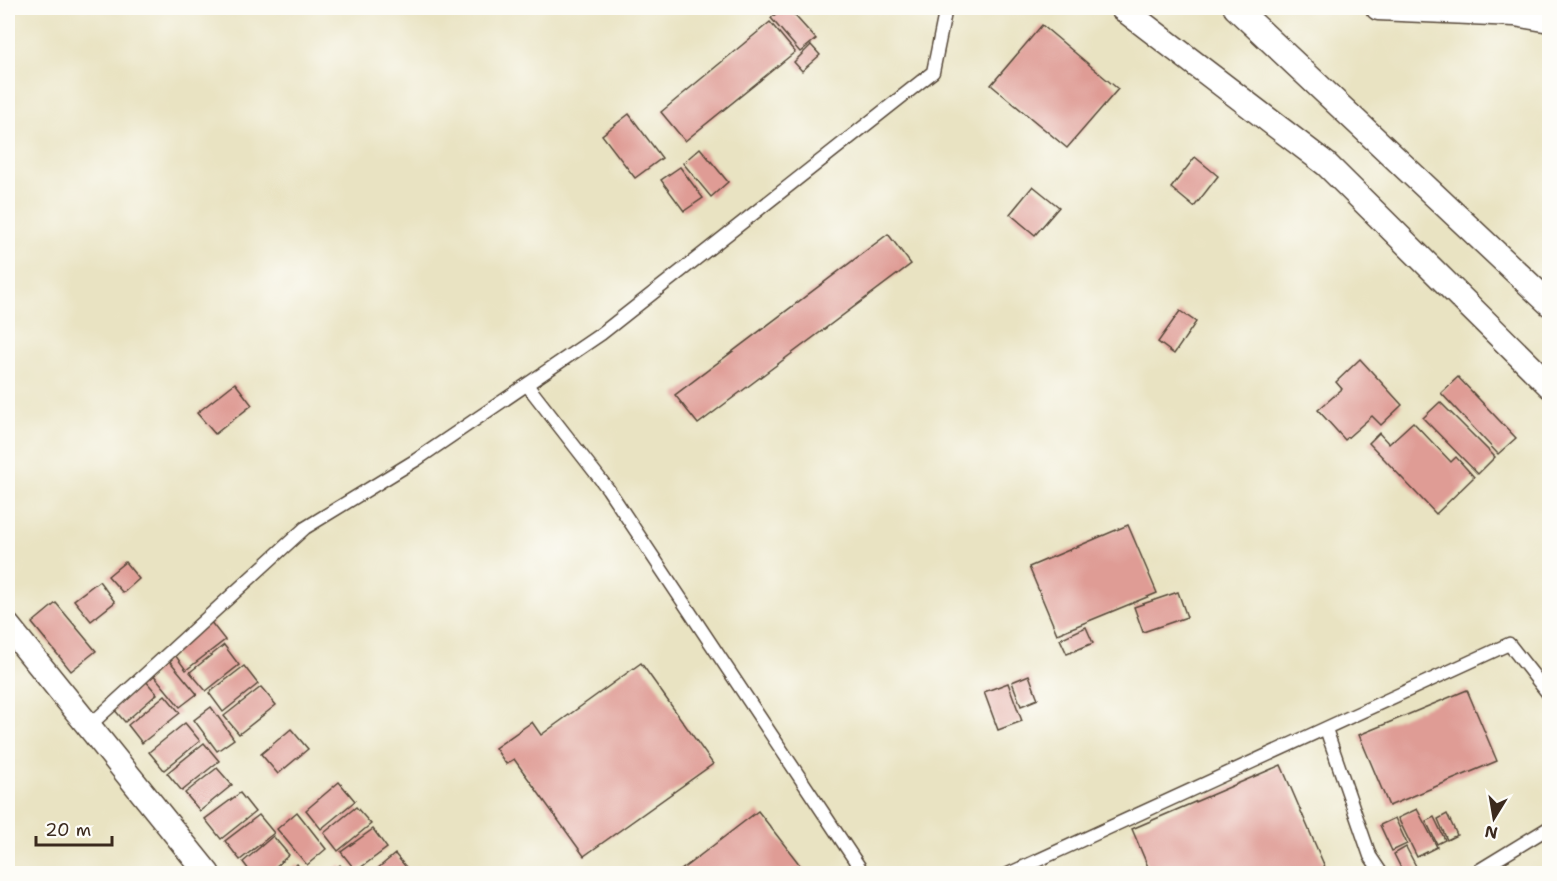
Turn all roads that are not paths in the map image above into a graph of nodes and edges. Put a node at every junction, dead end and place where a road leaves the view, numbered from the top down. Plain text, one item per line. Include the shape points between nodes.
1 (946, 8) edge
2 (1122, 8) edge
3 (1236, 8) edge
4 (1378, 8) edge
5 (1550, 20) edge
6 (1550, 304) edge
7 (527, 385) junction
8 (1550, 386) edge
9 (8, 626) edge
10 (1550, 696) edge
11 (89, 726) junction
12 (1326, 729) junction
13 (1550, 827) edge
14 (208, 873) edge
15 (864, 873) edge
16 (1008, 873) edge
17 (1382, 873) edge
18 (1473, 873) edge

1 - 7 lane via 933,72 601,334
2 - 8 street via 1326,164
3 - 6 street
4 - 5 street via 1515,14
7 - 11 lane via 305,528
7 - 15 lane via 608,489
9 - 11 street
10 - 12 lane via 1509,644
11 - 14 street
12 - 16 lane
12 - 17 lane via 1370,856
13 - 18 lane

